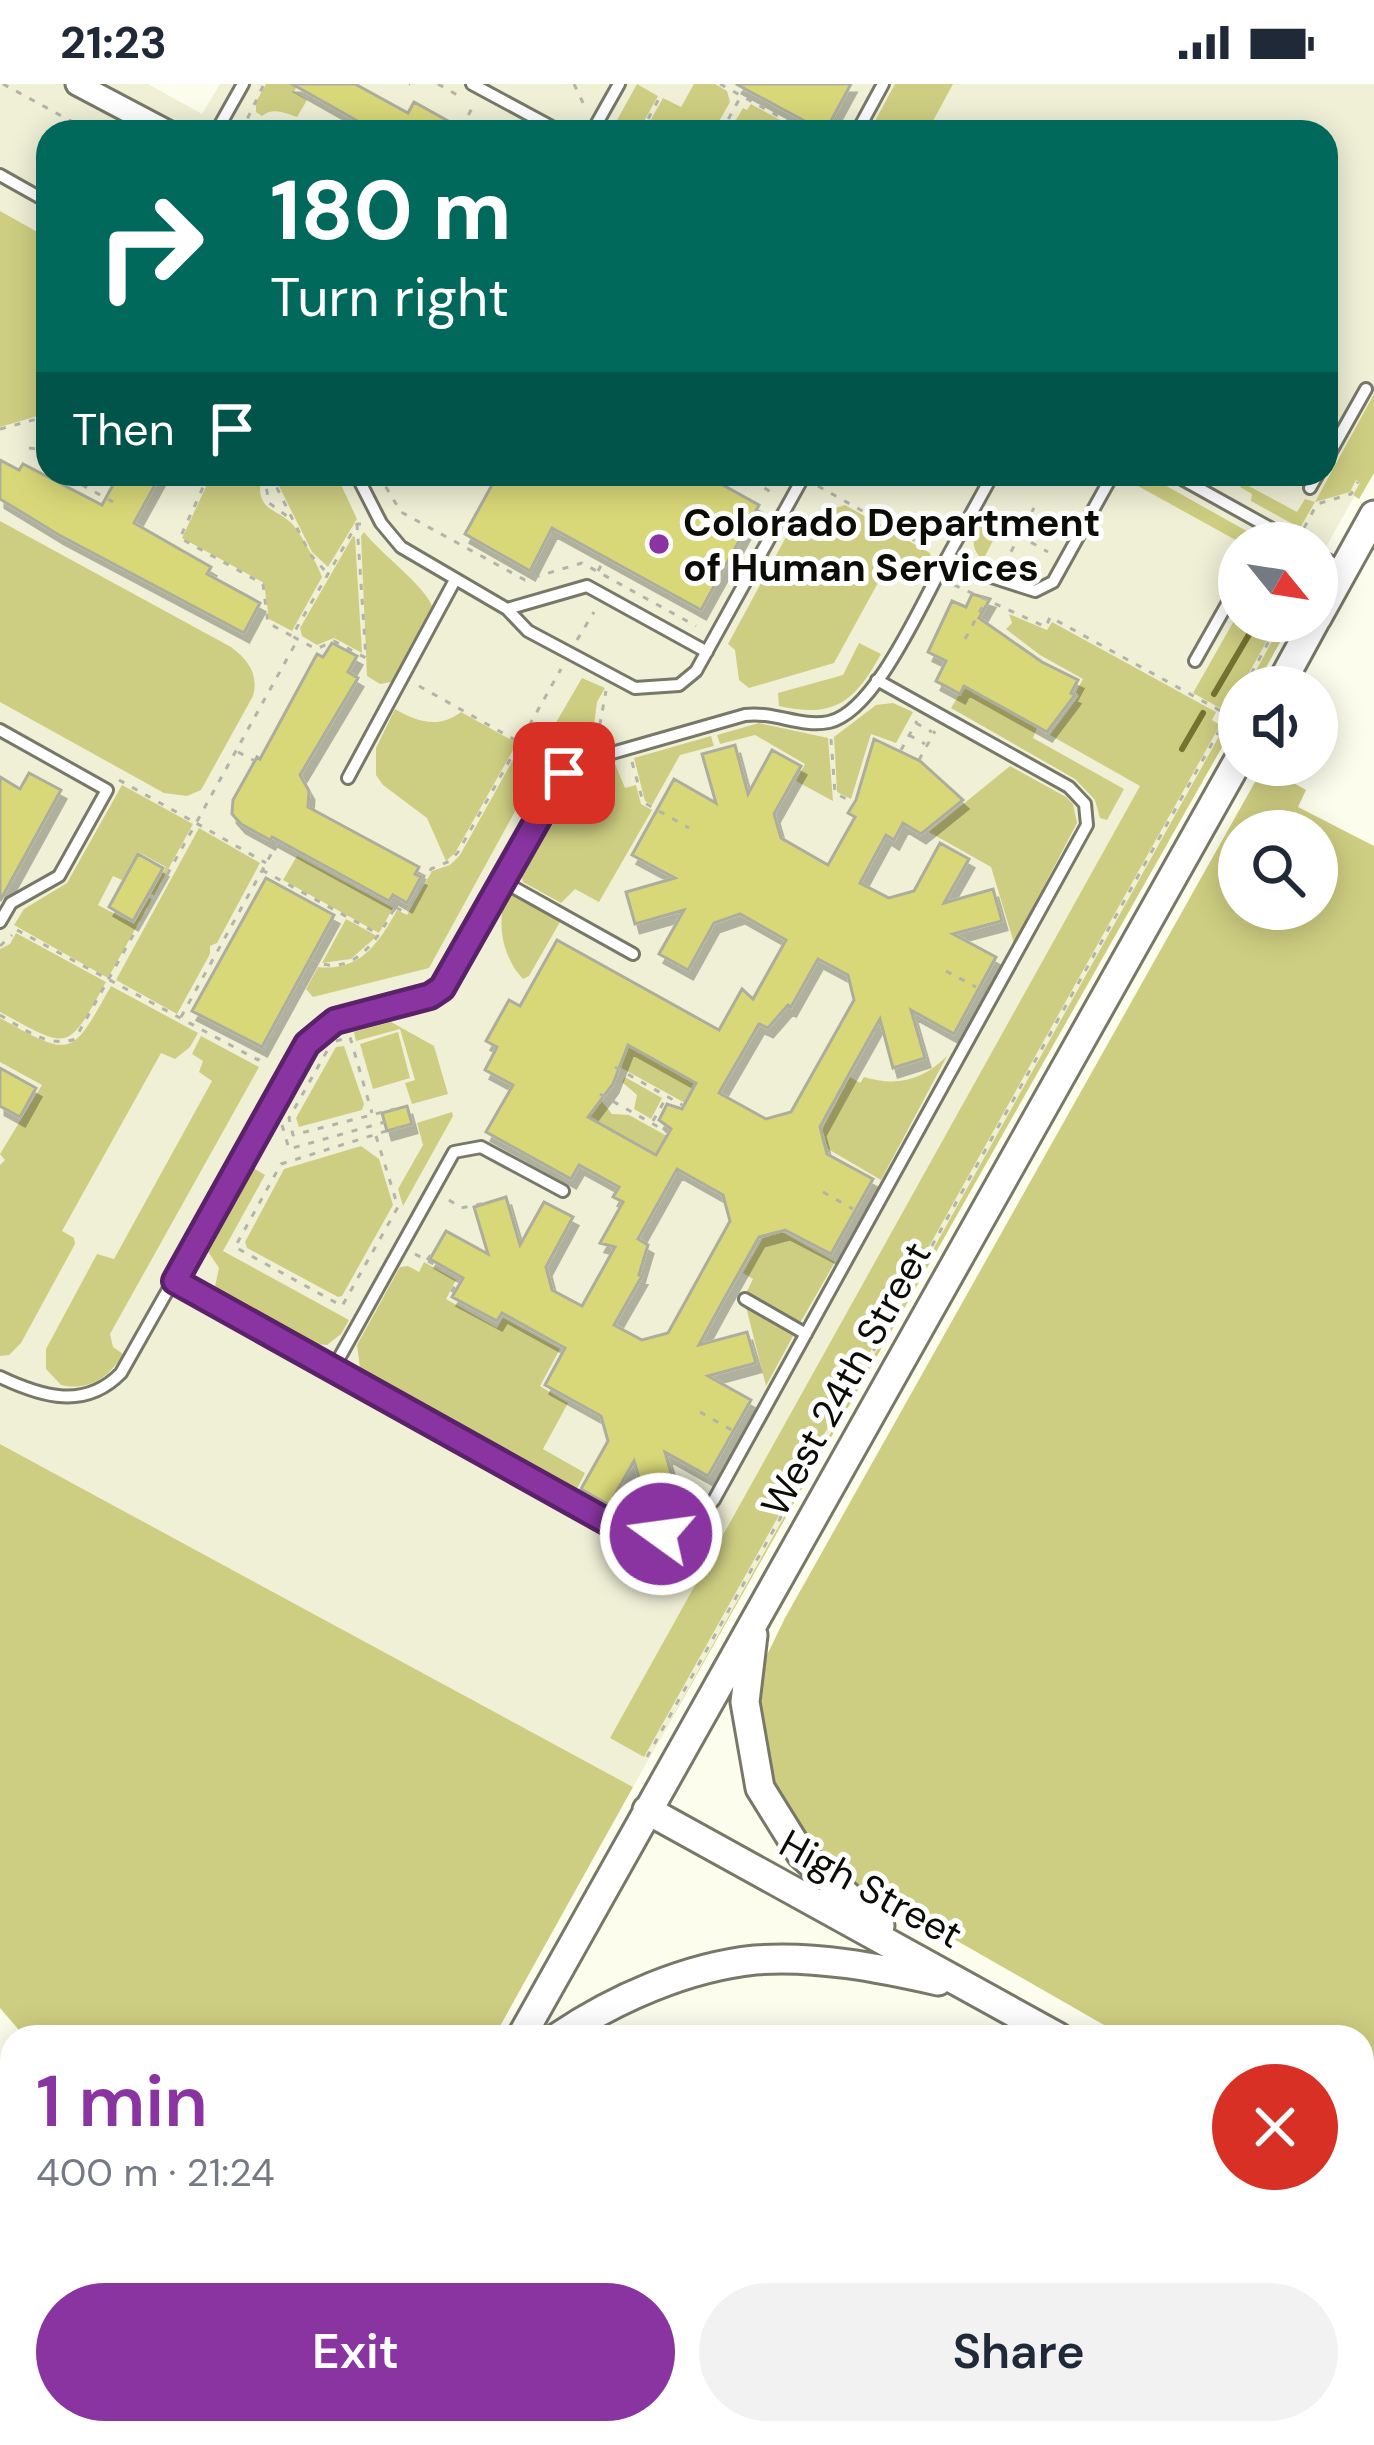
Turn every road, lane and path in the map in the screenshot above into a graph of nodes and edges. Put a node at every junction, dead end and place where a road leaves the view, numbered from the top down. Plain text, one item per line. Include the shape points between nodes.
1 (3, 84) edge
2 (77, 84) edge
3 (243, 84) edge
4 (264, 84) edge
5 (438, 84) edge
6 (619, 84) edge
7 (720, 84) edge
8 (883, 84) edge
9 (477, 87) edge
10 (745, 88) dead end
11 (662, 93) dead end
12 (741, 96) junction
13 (474, 104) junction
14 (69, 120) edge
15 (145, 120) edge
16 (223, 120) edge
17 (247, 120) edge
18 (465, 120) edge
19 (539, 120) edge
20 (599, 120) edge
21 (647, 120) edge
22 (728, 120) edge
23 (785, 120) edge
24 (863, 120) edge
25 (0, 175) edge
26 (36, 195) edge
27 (1366, 389) dead end
28 (36, 419) edge
29 (0, 429) edge
30 (1338, 439) edge
31 (29, 448) dead end
32 (36, 449) edge
33 (1358, 482) dead end
34 (84, 486) edge
35 (204, 486) edge
36 (264, 486) edge
37 (274, 486) edge
38 (362, 486) edge
39 (385, 486) edge
40 (760, 486) edge
41 (798, 486) edge
42 (818, 486) edge
43 (986, 486) edge
44 (1106, 486) edge
45 (1194, 486) edge
46 (112, 502) dead end
47 (773, 504) dead end
48 (1374, 515) edge
49 (292, 519) junction
50 (992, 520) dead end
51 (1259, 522) edge
52 (1307, 522) edge
53 (381, 523) junction
54 (357, 524) junction
55 (930, 549) dead end
56 (1048, 552) dead end
57 (500, 554) dead end
58 (948, 556) junction
59 (605, 558) dead end
60 (495, 564) junction
61 (1338, 566) edge
62 (1344, 569) junction
63 (598, 571) junction
64 (328, 573) junction
65 (935, 577) junction
66 (455, 580) junction
67 (1338, 580) edge
68 (507, 609) junction
69 (1218, 621) edge
70 (704, 630) dead end
71 (295, 638) junction
72 (707, 652) junction
73 (1196, 661) dead end
74 (612, 679) junction
75 (878, 680) junction
76 (419, 686) dead end
77 (1218, 709) edge
78 (534, 716) dead end
79 (830, 722) junction
80 (916, 723) dead end
81 (0, 730) edge
82 (934, 733) dead end
83 (1218, 733) edge
84 (909, 735) dead end
85 (520, 742) junction
86 (927, 745) dead end
87 (628, 749) junction
88 (236, 751) junction
89 (594, 758) junction
90 (255, 761) dead end
91 (348, 778) dead end
92 (1224, 786) edge
93 (854, 803) dead end
94 (196, 823) junction
95 (689, 828) dead end
96 (266, 863) junction
97 (262, 870) junction
98 (502, 881) junction
99 (148, 894) dead end
100 (155, 898) junction
101 (395, 907) junction
102 (0, 922) edge
103 (380, 935) junction
104 (1, 944) edge
105 (633, 954) dead end
106 (946, 970) dead end
107 (110, 980) junction
108 (994, 998) junction
109 (0, 1015) edge
110 (180, 1018) junction
111 (614, 1067) dead end
112 (600, 1094) dead end
113 (667, 1096) junction
114 (277, 1098) junction
115 (684, 1106) dead end
116 (395, 1109) dead end
117 (372, 1113) junction
118 (385, 1122) dead end
119 (652, 1123) junction
120 (399, 1127) dead end
121 (669, 1132) dead end
122 (376, 1136) junction
123 (432, 1190) junction
124 (563, 1191) dead end
125 (824, 1192) dead end
126 (490, 1202) dead end
127 (871, 1219) junction
128 (401, 1246) junction
129 (438, 1246) dead end
130 (427, 1260) junction
131 (175, 1281) junction
132 (450, 1295) dead end
133 (745, 1299) dead end
134 (806, 1334) junction
135 (333, 1369) junction
136 (0, 1377) edge
137 (700, 1412) dead end
138 (748, 1439) junction
139 (755, 1621) junction
140 (647, 1757) dead end
141 (646, 1810) junction
142 (941, 1972) junction
143 (968, 1988) junction
144 (528, 2025) edge
145 (579, 2025) edge
146 (1036, 2025) edge

1 - 14 path
2 - 15 street
3 - 16 lane
4 - 17 path
5 - 13 path
6 - 20 lane
7 - 12 path
8 - 24 lane
9 - 13 path
9 - 19 lane
10 - 12 path
11 - 21 path
12 - 22 path
12 - 23 path
13 - 18 path
25 - 26 lane
27 - 30 lane
28 - 29 path
31 - 32 path
33 - 52 path via 1352,494 1317,504
34 - 46 path
35 - 71 path via 180,538 263,584 268,622
36 - 49 path via 268,503
37 - 49 path
38 - 53 lane
39 - 60 path via 401,512
40 - 47 path
41 - 72 lane
42 - 55 path
43 - 58 lane
44 - 58 lane via 1046,588 1024,590
45 - 51 lane
48 - 62 street
49 - 64 path
50 - 56 path
53 - 54 path
53 - 66 lane via 401,547
54 - 64 path
54 - 71 path via 366,658 334,640 316,649
57 - 60 path
58 - 65 lane
59 - 63 path
60 - 63 path via 525,580 578,563
61 - 62 lane
62 - 67 street
63 - 70 path
64 - 71 path
65 - 75 lane
65 - 77 path via 1046,626 1051,617
66 - 68 lane
66 - 91 lane
68 - 72 lane via 587,586
68 - 74 lane via 528,631
69 - 73 lane
71 - 88 path
72 - 74 lane via 679,685 634,688
74 - 89 path
75 - 79 lane
75 - 108 lane via 1069,787 1085,804 1083,838
76 - 85 path
78 - 85 path
79 - 87 lane via 757,713
79 - 93 path via 835,793
80 - 82 path
81 - 102 lane via 107,790 58,876 11,903
83 - 140 path
84 - 86 path
85 - 101 path via 454,858 431,869 406,913
87 - 89 lane
87 - 95 path via 643,802
88 - 90 path
88 - 94 path
89 - 98 lane via 564,773
92 - 139 street, West 24th Street
94 - 96 path
94 - 100 path
96 - 97 path
96 - 101 path via 278,841
97 - 103 path
97 - 110 path
98 - 105 lane
98 - 114 lane via 442,988 324,1026
99 - 100 path
100 - 107 path
101 - 103 path
103 - 110 path via 353,960 313,960 261,1059
104 - 107 path via 15,928
106 - 108 path
107 - 109 path via 81,1032 66,1042 47,1041
107 - 110 path
108 - 127 lane
111 - 113 path
112 - 119 path
113 - 115 path
113 - 119 path
114 - 118 path via 287,1105 280,1117 289,1149
114 - 131 lane
116 - 117 path
117 - 117 path via 293,1136 289,1118 332,1042 350,1037
119 - 121 path
120 - 122 path
122 - 122 path via 398,1207 342,1306 236,1247 281,1164
123 - 124 lane via 454,1152 469,1146
123 - 126 path via 461,1208
123 - 128 lane
125 - 127 path
127 - 134 lane
128 - 130 path
128 - 135 lane
129 - 130 path
130 - 132 path via 459,1278
131 - 135 lane
131 - 136 lane via 129,1362 102,1389 60,1398
133 - 134 lane
134 - 138 lane
135 - 138 lane via 620,1529 647,1536 704,1513
137 - 138 path
139 - 141 street, West 24th Street
139 - 142 street via 745,1702 760,1787 801,1854
141 - 142 street, High Street
141 - 144 street, West 24th Street
142 - 143 street, High Street
143 - 145 street via 890,1970 754,1960 683,1977
143 - 146 street, High Street

